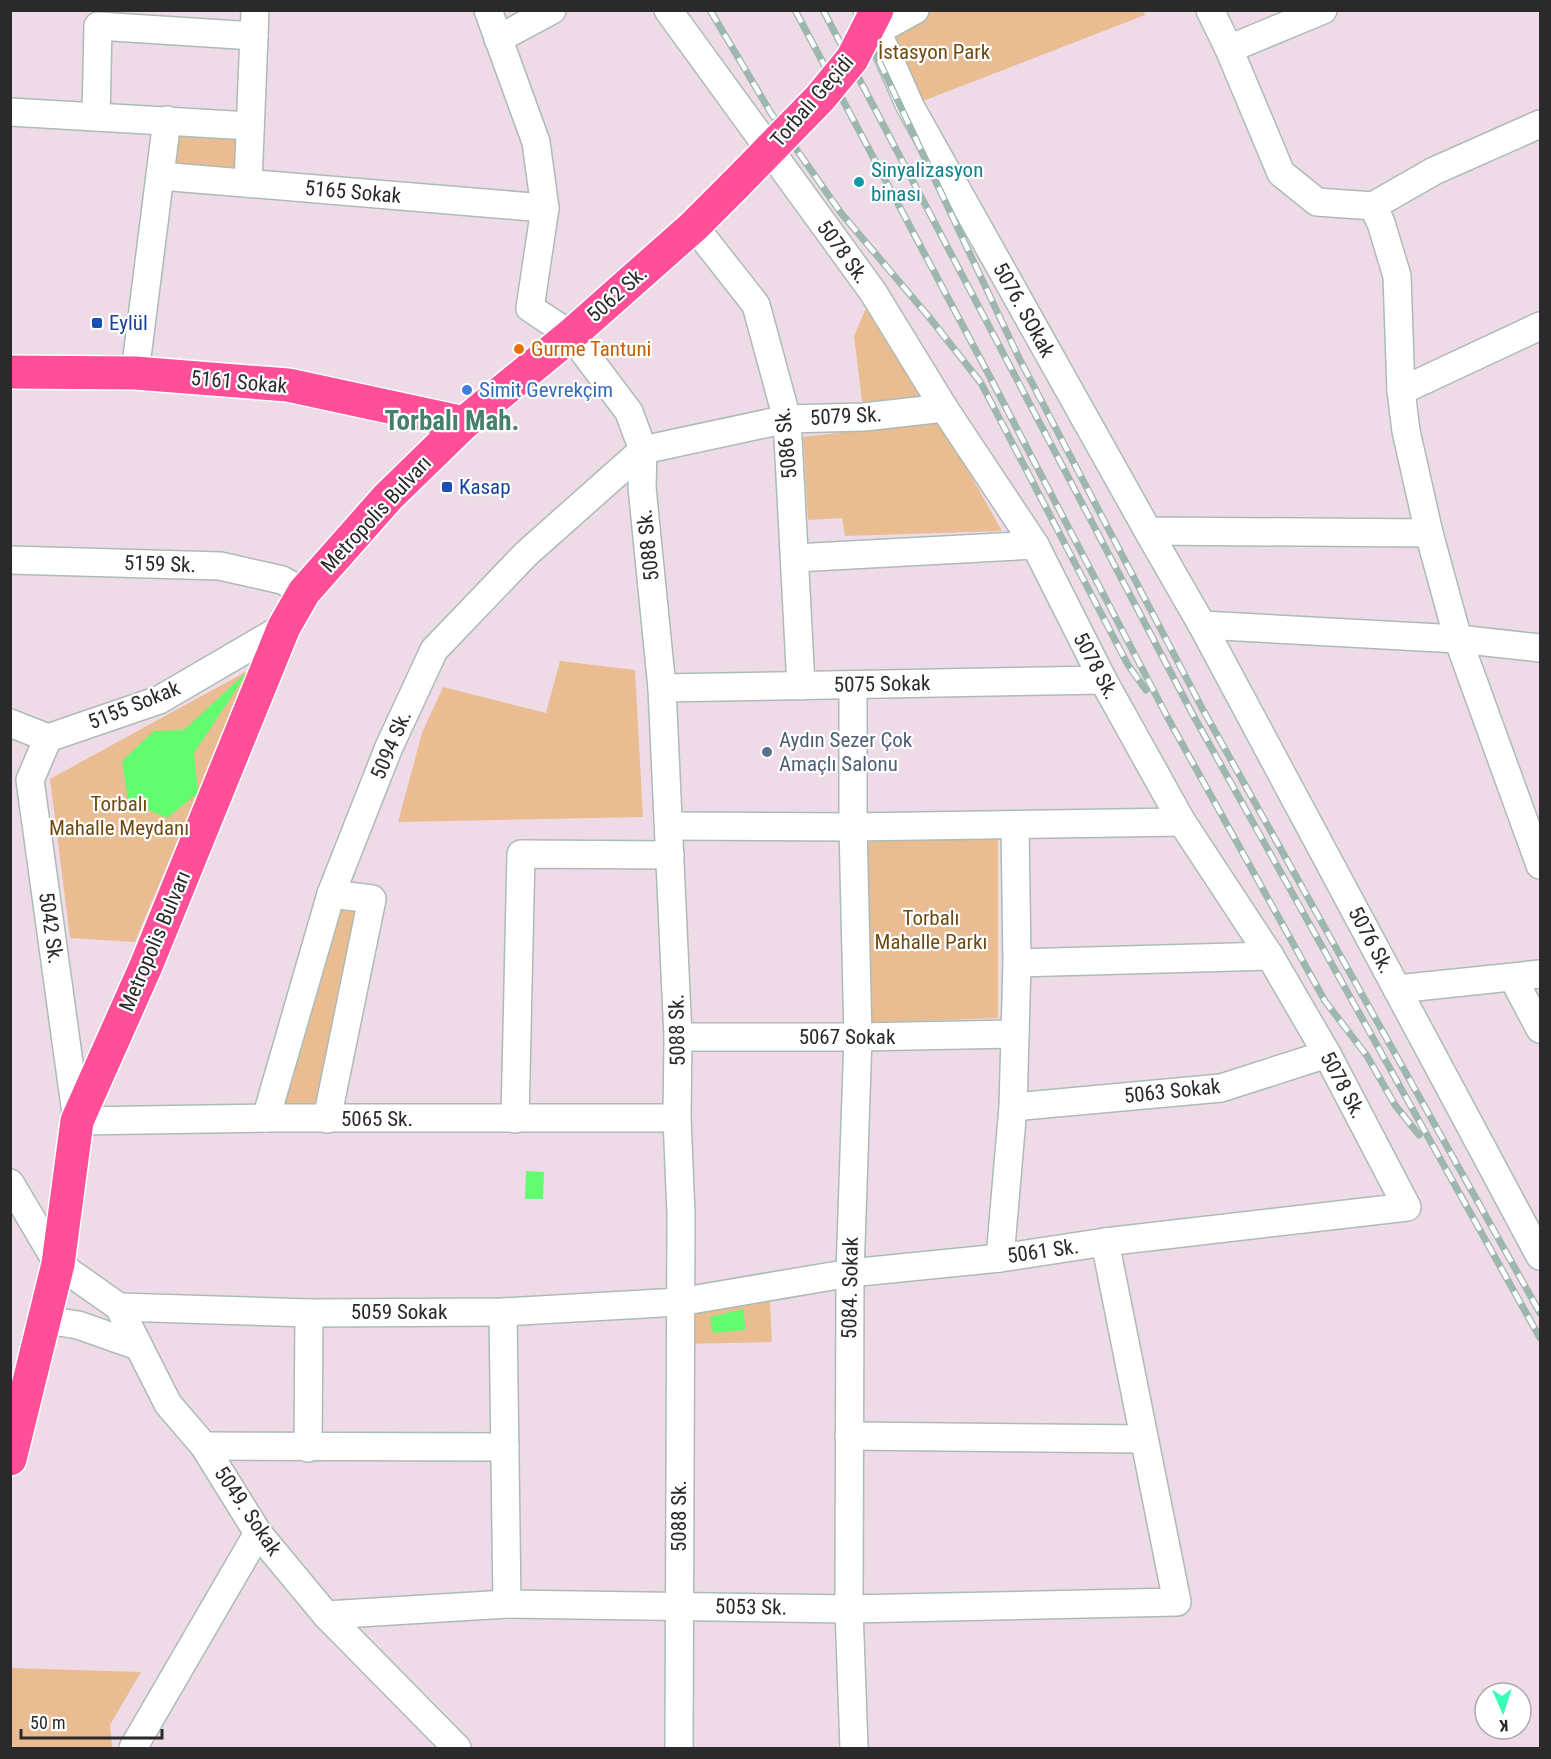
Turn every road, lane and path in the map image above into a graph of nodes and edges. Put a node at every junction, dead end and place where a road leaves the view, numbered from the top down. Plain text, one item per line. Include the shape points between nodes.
1 (488, 10) edge
2 (552, 10) edge
3 (668, 10) edge
4 (915, 10) edge
5 (1210, 10) edge
6 (1323, 10) edge
7 (877, 21) edge
8 (255, 23) edge
9 (498, 39) junction
10 (1229, 50) junction
11 (10, 112) edge
12 (96, 117) junction
13 (167, 120) junction
14 (1540, 124) edge
15 (250, 126) junction
16 (160, 176) junction
17 (248, 183) junction
18 (737, 183) joint
19 (1373, 206) junction
20 (545, 208) junction
21 (694, 226) junction
22 (1540, 326) edge
23 (571, 335) junction
24 (10, 372) edge
25 (135, 373) junction
26 (1401, 391) junction
27 (944, 408) junction
28 (787, 419) junction
29 (464, 423) junction
30 (643, 450) junction
31 (1148, 531) junction
32 (1429, 533) junction
33 (1035, 545) junction
34 (795, 558) junction
35 (10, 560) edge
36 (304, 592) junction
37 (1202, 625) junction
38 (284, 627) junction
39 (1458, 639) junction
40 (1540, 648) edge
41 (1103, 680) junction
42 (853, 685) junction
43 (801, 686) junction
44 (662, 688) junction
45 (10, 723) edge
46 (48, 738) junction
47 (20, 782) edge
48 (1182, 822) junction
49 (1015, 825) junction
50 (669, 826) junction
51 (853, 827) junction
52 (670, 855) junction
53 (1540, 865) edge
54 (331, 894) junction
55 (1270, 956) junction
56 (1017, 963) junction
57 (1540, 974) edge
58 (1513, 978) junction
59 (1397, 989) junction
60 (1540, 1029) edge
61 (1016, 1034) junction
62 (678, 1036) junction
63 (858, 1037) junction
64 (1327, 1054) junction
65 (1013, 1107) junction
66 (266, 1118) junction
67 (677, 1118) junction
68 (327, 1119) junction
69 (515, 1119) junction
70 (77, 1121) junction
71 (10, 1183) edge
72 (1407, 1207) joint
73 (1105, 1242) junction
74 (1540, 1255) edge
75 (1000, 1258) junction
76 (58, 1264) junction
77 (850, 1273) junction
78 (680, 1302) junction
79 (119, 1307) junction
80 (309, 1312) junction
81 (503, 1312) junction
82 (45, 1320) junction
83 (138, 1346) junction
84 (849, 1436) junction
85 (1143, 1439) junction
86 (204, 1446) junction
87 (505, 1447) junction
88 (308, 1448) junction
89 (10, 1459) edge
90 (258, 1533) junction
91 (507, 1604) junction
92 (679, 1605) junction
93 (849, 1609) junction
94 (326, 1615) junction
95 (133, 1749) edge
96 (457, 1749) edge
97 (679, 1749) edge
98 (854, 1749) edge

1 - 9 street
2 - 9 street
3 - 27 street, 5078 Sk. via 873,292
4 - 7 street
5 - 10 street
6 - 10 street
7 - 18 main road, Torbalı Geçidi, bridge via 820,98
7 - 31 street, 5076. SOkak via 910,106
8 - 12 street via 98,26
8 - 15 street
9 - 20 street via 536,142
10 - 19 street via 1281,173 1317,202
11 - 12 street
12 - 13 street
13 - 15 street
13 - 16 street
14 - 19 street via 1434,171
15 - 17 street
16 - 17 street, 5165 Sokak
16 - 25 street
17 - 20 street, 5165 Sokak
18 - 21 main road, 5062 Sk.
19 - 26 street via 1397,276
20 - 23 street, 5088 Sk. via 530,308
21 - 23 main road, 5062 Sk.
21 - 28 street, 5086 Sk. via 756,305
22 - 26 street
23 - 29 main road, 5062 Sk.
23 - 30 street, 5088 Sk. via 629,412
24 - 25 main road, 5161 Sokak
25 - 29 main road, 5161 Sokak via 288,385
26 - 32 street
27 - 28 street, 5079 Sk. via 864,417
27 - 33 street, 5078 Sk.
28 - 30 street, 5079 Sk.
28 - 34 street, 5086 Sk.
29 - 36 main road, Metropolis Bulvarı via 388,497
30 - 44 street, 5088 Sk. via 642,487
30 - 54 street, 5094 Sk. via 526,554 434,650 389,747
31 - 32 street
31 - 37 street, 5076. SOkak
32 - 39 street
33 - 34 street
33 - 41 street, 5078 Sk.
34 - 43 street, 5086 Sk.
35 - 36 street, 5159 Sk. via 220,566 282,580
36 - 38 main road, Metropolis Bulvarı
37 - 39 street
37 - 59 street, 5076 Sk.
38 - 46 street, 5155 Sokak via 159,700
38 - 70 main road, Metropolis Bulvarı via 146,966
39 - 40 street
39 - 53 street
41 - 42 street, 5075 Sokak
41 - 48 street, 5078 Sk.
42 - 43 street, 5075 Sokak
42 - 51 street, 5084. Sokak
43 - 44 street, 5075 Sokak
44 - 50 street, 5088 Sk.
45 - 46 street
46 - 47 street, 5042 Sk.
47 - 70 street, 5042 Sk.
48 - 49 street
48 - 55 street, 5078 Sk.
49 - 51 street
49 - 56 street
50 - 51 street
50 - 52 street, 5088 Sk.
51 - 63 street, 5084. Sokak
52 - 62 street, 5088 Sk.
52 - 69 street via 521,854
54 - 66 street, 5094 Sk.
54 - 68 street via 372,899
55 - 56 street
55 - 64 street, 5078 Sk.
56 - 61 street
57 - 58 street
58 - 59 street
58 - 60 street
59 - 74 street, 5076 Sk.
61 - 63 street, 5067 Sokak
61 - 65 street
62 - 63 street, 5067 Sokak
62 - 67 street, 5088 Sk.
63 - 77 street, 5084. Sokak
64 - 65 street, 5063 Sokak via 1221,1088
64 - 72 street, 5078 Sk.
65 - 75 street
66 - 68 street, 5065 Sk.
66 - 70 street, 5065 Sk.
67 - 69 street, 5065 Sk.
67 - 78 street, 5088 Sk.
68 - 69 street, 5065 Sk.
70 - 76 main road, Metropolis Bulvarı
71 - 76 street
72 - 73 street, 5061 Sk.
73 - 75 street, 5061 Sk.
73 - 85 street
75 - 77 street, 5061 Sk.
76 - 79 street, 5049. Sokak
76 - 82 main road, Metropolis Bulvarı
77 - 78 street, 5061 Sk.
77 - 84 street, 5084. Sokak
78 - 81 street, 5059 Sokak
78 - 92 street, 5088 Sk.
79 - 80 street, 5059 Sokak
79 - 83 street, 5049. Sokak
80 - 81 street, 5059 Sokak
80 - 88 street
81 - 87 street
82 - 83 street via 78,1325
82 - 89 main road, Metropolis Bulvarı
83 - 86 street, 5049. Sokak via 168,1404
84 - 85 street
84 - 93 street, 5084. Sokak
85 - 93 street, 5053 Sk. via 1177,1602
86 - 88 street
86 - 90 street, 5049. Sokak
87 - 88 street
87 - 91 street
90 - 94 street, 5049. Sokak
90 - 95 street
91 - 92 street, 5053 Sk.
91 - 94 street, 5053 Sk.
92 - 93 street, 5053 Sk.
92 - 97 street, 5088 Sk.
93 - 98 street, 5084. Sokak
94 - 96 street, 5049. Sokak

